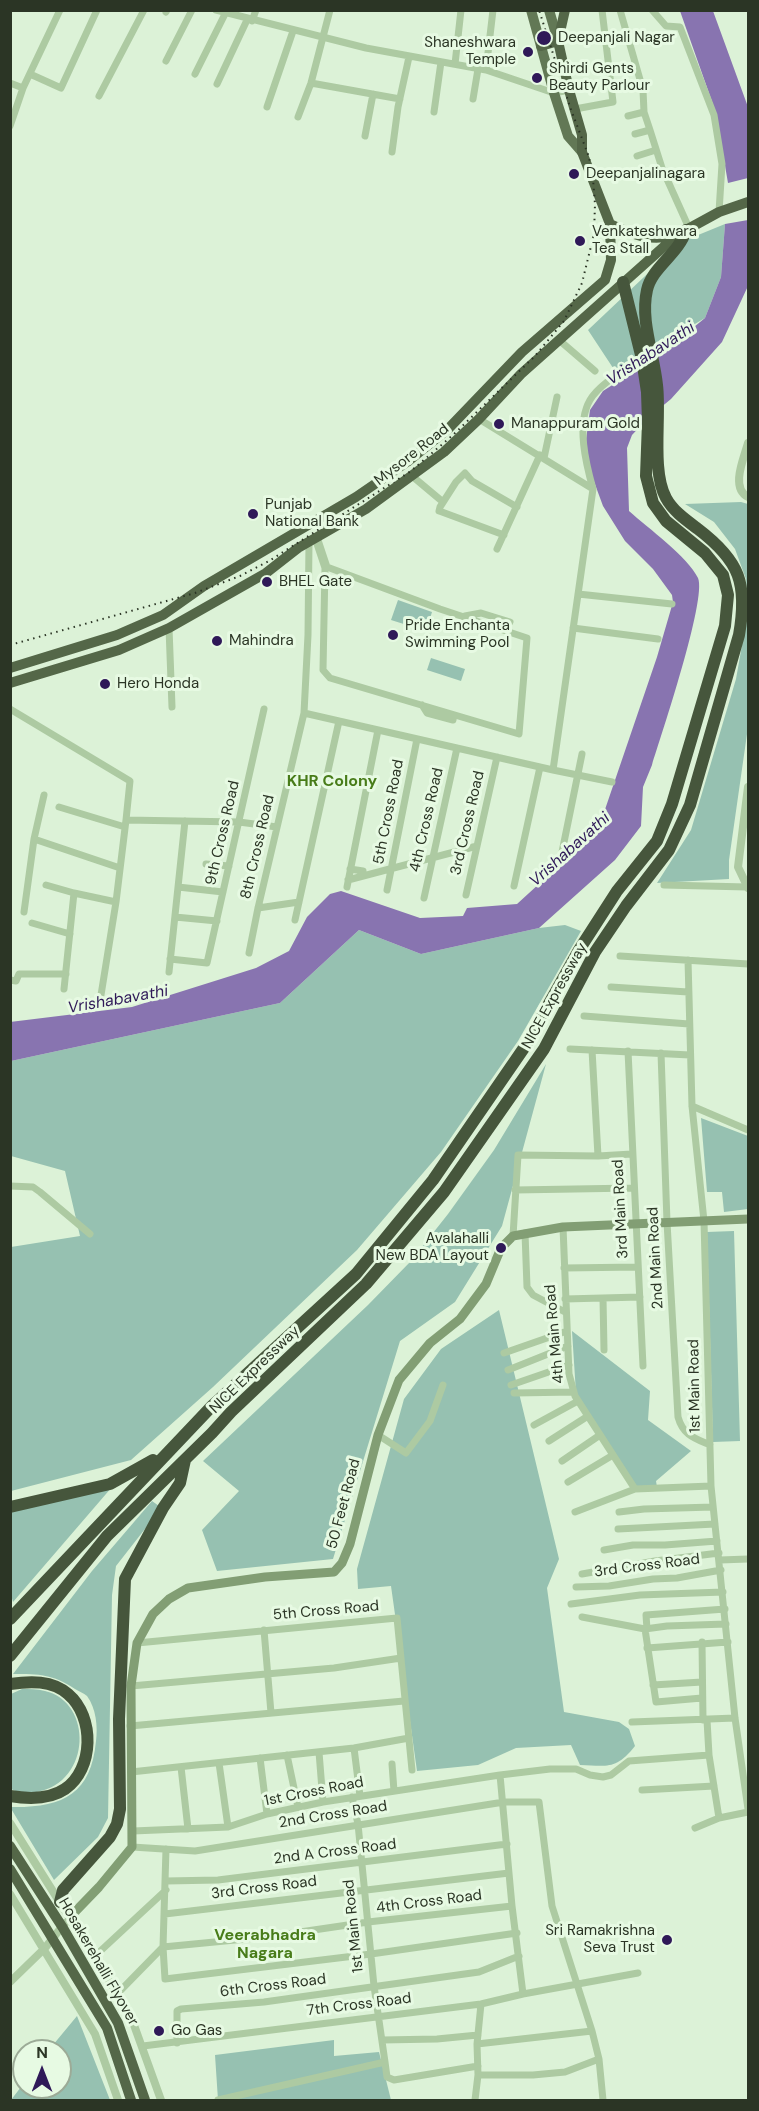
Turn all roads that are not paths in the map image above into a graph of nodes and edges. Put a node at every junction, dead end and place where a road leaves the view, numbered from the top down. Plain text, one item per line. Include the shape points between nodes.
1 (60, 10) edge
2 (97, 10) edge
3 (144, 10) edge
4 (192, 10) edge
5 (216, 10) edge
6 (256, 10) edge
7 (330, 10) edge
8 (461, 10) edge
9 (493, 10) edge
10 (531, 10) edge
11 (549, 10) edge
12 (565, 10) edge
13 (602, 10) edge
14 (620, 10) edge
15 (652, 10) edge
16 (225, 14) junction
17 (250, 20) junction
18 (293, 31) junction
19 (324, 37) junction
20 (558, 41) junction
21 (541, 46) junction
22 (409, 57) junction
23 (166, 62) dead end
24 (441, 62) junction
25 (455, 64) junction
26 (482, 69) junction
27 (30, 74) junction
28 (195, 74) dead end
29 (311, 82) junction
30 (10, 83) edge
31 (217, 84) dead end
32 (23, 88) junction
33 (569, 90) junction
34 (554, 93) junction
35 (373, 94) junction
36 (99, 96) dead end
37 (400, 99) junction
38 (473, 99) dead end
39 (267, 106) dead end
40 (575, 109) junction
41 (434, 112) dead end
42 (644, 112) junction
43 (298, 117) dead end
44 (628, 117) dead end
45 (10, 126) edge
46 (650, 130) junction
47 (635, 134) dead end
48 (365, 136) dead end
49 (656, 150) junction
50 (392, 152) dead end
51 (582, 152) junction
52 (637, 156) dead end
53 (662, 168) junction
54 (641, 177) dead end
55 (748, 202) edge
56 (719, 212) junction
57 (610, 224) junction
58 (684, 231) junction
59 (623, 282) junction
60 (559, 340) junction
61 (646, 361) junction
62 (595, 371) dead end
63 (557, 398) dead end
64 (479, 419) junction
65 (654, 421) junction
66 (748, 443) edge
67 (542, 456) junction
68 (412, 476) junction
69 (593, 489) junction
70 (748, 497) edge
71 (443, 502) junction
72 (517, 507) junction
73 (504, 535) junction
74 (313, 539) junction
75 (497, 549) dead end
76 (578, 594) junction
77 (672, 604) dead end
78 (462, 616) junction
79 (510, 622) dead end
80 (169, 628) junction
81 (573, 628) junction
82 (658, 639) dead end
83 (10, 668) edge
84 (13, 684) edge
85 (422, 705) junction
86 (172, 707) dead end
87 (264, 709) dead end
88 (10, 710) edge
89 (304, 712) junction
90 (453, 720) dead end
91 (339, 721) junction
92 (378, 730) junction
93 (417, 739) junction
94 (457, 748) junction
95 (582, 754) dead end
96 (497, 757) junction
97 (540, 767) junction
98 (553, 770) junction
99 (579, 777) junction
100 (612, 782) dead end
101 (748, 787) edge
102 (44, 795) dead end
103 (59, 807) dead end
104 (747, 817) edge
105 (185, 821) junction
106 (239, 822) junction
107 (126, 824) junction
108 (277, 827) junction
109 (34, 839) junction
110 (477, 846) junction
111 (562, 852) dead end
112 (744, 854) edge
113 (433, 858) junction
114 (206, 864) dead end
115 (229, 866) junction
116 (120, 868) junction
117 (350, 869) junction
118 (392, 869) junction
119 (363, 871) dead end
120 (46, 885) dead end
121 (664, 885) dead end
122 (514, 886) dead end
123 (178, 887) junction
124 (748, 888) edge
125 (387, 890) dead end
126 (223, 892) junction
127 (74, 893) junction
128 (466, 895) dead end
129 (424, 898) dead end
130 (116, 902) junction
131 (299, 902) junction
132 (258, 908) junction
133 (24, 912) dead end
134 (174, 917) junction
135 (295, 920) dead end
136 (217, 921) junction
137 (33, 922) dead end
138 (70, 934) junction
139 (249, 953) dead end
140 (620, 956) dead end
141 (170, 959) junction
142 (688, 960) junction
143 (748, 964) edge
144 (169, 972) dead end
145 (66, 974) junction
146 (10, 980) edge
147 (611, 987) dead end
148 (64, 989) dead end
149 (688, 992) junction
150 (101, 995) dead end
151 (584, 1016) dead end
152 (689, 1024) junction
153 (570, 1049) dead end
154 (592, 1050) junction
155 (628, 1051) junction
156 (661, 1053) junction
157 (690, 1055) junction
158 (692, 1106) junction
159 (748, 1130) edge
160 (632, 1154) junction
161 (598, 1156) junction
162 (10, 1186) edge
163 (634, 1188) junction
164 (515, 1190) junction
165 (748, 1219) edge
166 (704, 1221) junction
167 (667, 1222) junction
168 (635, 1224) junction
169 (563, 1227) junction
170 (525, 1233) junction
171 (90, 1234) dead end
172 (513, 1236) junction
173 (638, 1267) junction
174 (564, 1268) junction
175 (603, 1298) junction
176 (640, 1298) junction
177 (565, 1299) junction
178 (566, 1312) junction
179 (567, 1331) junction
180 (568, 1346) junction
181 (604, 1350) dead end
182 (504, 1353) dead end
183 (569, 1365) junction
184 (643, 1366) dead end
185 (508, 1370) dead end
186 (443, 1385) dead end
187 (511, 1385) dead end
188 (574, 1392) junction
189 (514, 1393) dead end
190 (578, 1401) junction
191 (588, 1416) junction
192 (534, 1425) dead end
193 (378, 1435) junction
194 (600, 1435) junction
195 (549, 1441) dead end
196 (710, 1445) junction
197 (173, 1447) junction
198 (613, 1455) junction
199 (185, 1459) junction
200 (562, 1461) dead end
201 (568, 1482) dead end
202 (711, 1486) junction
203 (635, 1489) junction
204 (10, 1507) edge
205 (713, 1507) junction
206 (575, 1512) dead end
207 (619, 1512) dead end
208 (715, 1524) junction
209 (618, 1529) dead end
210 (717, 1541) junction
211 (604, 1551) dead end
212 (719, 1557) junction
213 (748, 1559) edge
214 (721, 1570) junction
215 (582, 1574) dead end
216 (576, 1587) dead end
217 (723, 1592) junction
218 (572, 1604) dead end
219 (725, 1609) junction
220 (582, 1617) dead end
221 (10, 1620) edge
222 (726, 1624) junction
223 (646, 1629) junction
224 (264, 1630) junction
225 (702, 1642) junction
226 (728, 1642) junction
227 (137, 1643) junction
228 (647, 1648) junction
229 (10, 1656) edge
230 (401, 1658) junction
231 (267, 1674) junction
232 (702, 1682) junction
233 (10, 1684) edge
234 (653, 1685) junction
235 (131, 1686) junction
236 (702, 1698) junction
237 (404, 1701) junction
238 (271, 1713) junction
239 (735, 1718) junction
240 (705, 1720) junction
241 (632, 1722) dead end
242 (129, 1726) junction
243 (408, 1737) junction
244 (354, 1748) junction
245 (319, 1752) junction
246 (287, 1755) junction
247 (709, 1755) junction
248 (260, 1758) junction
249 (219, 1763) junction
250 (392, 1764) dead end
251 (181, 1767) junction
252 (412, 1770) dead end
253 (131, 1772) junction
254 (500, 1774) junction
255 (714, 1786) junction
256 (642, 1790) dead end
257 (394, 1791) junction
258 (10, 1796) edge
259 (356, 1796) junction
260 (323, 1802) junction
261 (504, 1802) junction
262 (298, 1808) junction
263 (748, 1810) edge
264 (267, 1814) junction
265 (719, 1818) junction
266 (10, 1823) edge
267 (358, 1824) junction
268 (228, 1827) junction
269 (695, 1828) dead end
270 (188, 1829) junction
271 (132, 1831) junction
272 (507, 1844) junction
273 (10, 1846) edge
274 (132, 1847) junction
275 (166, 1849) junction
276 (361, 1862) junction
277 (10, 1869) edge
278 (509, 1873) junction
279 (166, 1881) junction
280 (166, 1890) junction
281 (363, 1890) junction
282 (10, 1894) edge
283 (60, 1902) junction
284 (512, 1906) junction
285 (165, 1914) junction
286 (70, 1917) junction
287 (368, 1923) junction
288 (517, 1933) junction
289 (163, 1947) junction
290 (45, 1948) junction
291 (371, 1954) junction
292 (95, 1956) junction
293 (519, 1956) junction
294 (638, 1973) dead end
295 (10, 1982) edge
296 (578, 1983) junction
297 (374, 1986) junction
298 (118, 1993) junction
299 (523, 1994) junction
300 (481, 2004) junction
301 (379, 2016) junction
302 (592, 2031) junction
303 (478, 2035) junction
304 (382, 2040) junction
305 (177, 2043) junction
306 (477, 2044) junction
307 (143, 2046) junction
308 (599, 2059) junction
309 (385, 2062) junction
310 (478, 2066) junction
311 (478, 2075) junction
312 (118, 2100) edge
313 (131, 2100) edge
314 (145, 2100) edge
315 (161, 2100) edge
316 (218, 2100) edge
317 (475, 2100) edge
318 (603, 2100) edge

1 - 27 street
2 - 27 street via 61,88
3 - 36 street
4 - 23 street
5 - 16 street
6 - 17 street
7 - 19 street
8 - 25 street
9 - 26 street
10 - 21 main road
11 - 20 main road
12 - 20 highway
13 - 40 street via 614,102
14 - 42 street via 642,90
15 - 56 street via 666,26 680,27 714,115 722,164
16 - 17 street
16 - 28 street
17 - 18 street
17 - 31 street
18 - 19 street
18 - 39 street
19 - 22 street
19 - 29 street
20 - 21 highway
20 - 33 highway
21 - 34 main road
22 - 24 street
22 - 37 street
24 - 25 street
24 - 41 street
25 - 26 street
26 - 34 street
26 - 38 street
27 - 32 street
29 - 35 street
29 - 43 street
30 - 32 street
32 - 45 street
33 - 34 street
33 - 40 highway
34 - 51 main road via 568,136
35 - 37 street
35 - 48 street
37 - 50 street
40 - 51 highway
42 - 44 street
42 - 46 street
46 - 47 street
46 - 49 street
49 - 52 street
49 - 53 street
51 - 57 highway
53 - 54 street
53 - 58 street
55 - 56 highway, Mysore Road
56 - 58 highway, Mysore Road
57 - 58 highway via 649,239
57 - 83 highway, Mysore Road via 611,260 605,280 528,346 449,428 407,462 163,615 117,635
58 - 59 highway, Mysore Road
58 - 61 highway, NICE Expressway via 677,248 647,287
59 - 60 highway, Mysore Road
59 - 61 highway, NICE Expressway
60 - 62 street
60 - 64 highway, Mysore Road
61 - 65 highway, NICE Expressway
61 - 69 street via 605,385 590,400 583,420 585,460
63 - 67 street
64 - 67 street
64 - 68 highway, Mysore Road
65 - 197 highway, NICE Expressway via 646,476 653,503 666,521 705,553 723,574 728,595 725,627 672,804 657,841 617,891 526,1045 433,1180 356,1274 212,1406
65 - 199 highway, NICE Expressway via 665,497 676,512 714,541 732,561 741,584 743,612 739,635 690,804 669,850 595,952 544,1049 444,1192 366,1284
66 - 70 street via 739,486
67 - 69 street
67 - 72 street
68 - 71 street
68 - 74 highway, Mysore Road via 366,509
69 - 76 street
71 - 72 street via 465,473
71 - 73 street via 439,510 442,512
72 - 73 street
73 - 75 street
74 - 78 street via 327,567
74 - 80 highway, Mysore Road via 266,573
74 - 85 street via 325,568 323,670 341,683
74 - 89 street, 8th Cross Road
76 - 77 street
76 - 81 street
78 - 79 street via 481,613
78 - 85 street via 527,638 519,734
80 - 84 highway, Mysore Road via 119,650
80 - 86 street
81 - 82 street
81 - 98 street
85 - 90 street via 427,713
87 - 106 street, 9th Cross Road
88 - 107 street via 130,781
89 - 91 street
89 - 108 street, 8th Cross Road
91 - 92 street
91 - 131 street
92 - 93 street
92 - 117 street
93 - 94 street
93 - 118 street, 5th Cross Road
94 - 96 street
94 - 113 street, 4th Cross Road
95 - 99 street
96 - 97 street
96 - 110 street, 3rd Cross Road
97 - 98 street
97 - 122 street
98 - 99 street
99 - 100 street
99 - 111 street
101 - 104 street
102 - 109 street
103 - 107 street
104 - 112 street
105 - 106 street
105 - 107 street
105 - 123 street
106 - 108 street
106 - 115 street, 9th Cross Road
107 - 116 street
108 - 132 street, 8th Cross Road
109 - 116 street
109 - 133 street
110 - 113 street
110 - 128 street, 3rd Cross Road
112 - 124 street via 738,867
113 - 118 street
113 - 129 street, 4th Cross Road
114 - 115 street
115 - 126 street, 9th Cross Road
116 - 130 street
117 - 118 street via 347,884
117 - 119 street
118 - 125 street, 5th Cross Road
120 - 127 street
121 - 124 street
123 - 126 street
123 - 134 street
126 - 136 street, 9th Cross Road
127 - 130 street
127 - 138 street
130 - 150 street
131 - 132 street
131 - 135 street
132 - 139 street, 8th Cross Road
134 - 136 street
134 - 141 street
136 - 141 street, 9th Cross Road via 207,963
137 - 138 street
138 - 145 street
140 - 142 street
141 - 144 street
142 - 143 street
142 - 149 street, 1st Main Road
145 - 146 street via 19,974 16,981
145 - 148 street
147 - 149 street
149 - 152 street, 1st Main Road
151 - 152 street
152 - 157 street, 1st Main Road
153 - 154 street
154 - 155 street
154 - 161 street
155 - 156 street
155 - 160 street, 3rd Main Road
156 - 157 street
156 - 167 street, 2nd Main Road
157 - 158 street, 1st Main Road
158 - 159 street
158 - 166 street, 1st Main Road
160 - 161 street
160 - 163 street, 3rd Main Road
161 - 164 street via 518,1155
162 - 171 street via 33,1187
163 - 164 street
163 - 168 street, 3rd Main Road
164 - 172 street
165 - 166 main road
166 - 167 main road
166 - 196 street, 1st Main Road
167 - 168 main road
167 - 196 street, 2nd Main Road via 678,1417 688,1436
168 - 169 main road
168 - 173 street, 3rd Main Road
169 - 170 main road
169 - 174 street, 4th Main Road
170 - 172 main road
170 - 178 street via 527,1287 533,1295
172 - 193 main road, 50 Feet Road via 501,1248 486,1284 460,1319 430,1344 399,1380
173 - 174 street
173 - 176 street, 3rd Main Road
174 - 177 street, 4th Main Road
175 - 176 street
175 - 177 street
175 - 181 street
176 - 184 street, 3rd Main Road
177 - 178 street, 4th Main Road
178 - 179 street, 4th Main Road
179 - 180 street, 4th Main Road
179 - 182 street
180 - 183 street, 4th Main Road
180 - 185 street
183 - 187 street
183 - 188 street, 4th Main Road
186 - 193 street via 430,1421 406,1453
188 - 189 street
188 - 190 street, 4th Main Road
190 - 191 street, 4th Main Road
190 - 192 street
191 - 194 street, 4th Main Road
191 - 195 street
193 - 227 main road, 50 Feet Road via 350,1544 334,1572 188,1588 153,1614
194 - 198 street, 4th Main Road
194 - 200 street
196 - 202 street, 1st Main Road
197 - 204 highway via 110,1484
197 - 221 highway, NICE Expressway
198 - 201 street
198 - 203 street, 4th Main Road
199 - 229 highway, NICE Expressway via 107,1536
199 - 283 highway via 180,1483 125,1579 117,1824 63,1890
202 - 203 street
202 - 205 street, 1st Main Road
203 - 206 street
205 - 207 street
205 - 208 street, 1st Main Road
208 - 209 street
208 - 210 street, 1st Main Road
210 - 211 street via 633,1545
210 - 212 street, 1st Main Road
212 - 213 street
212 - 214 street, 1st Main Road
212 - 215 street via 655,1561
214 - 216 street, 3rd Cross Road
214 - 217 street, 1st Main Road
217 - 218 street via 640,1595
217 - 219 street, 1st Main Road
219 - 222 street, 1st Main Road
219 - 223 street via 646,1615
220 - 223 street
222 - 223 street
222 - 226 street, 1st Main Road
223 - 228 street
224 - 227 street, 5th Cross Road
224 - 230 street, 5th Cross Road via 397,1618
224 - 231 street
225 - 226 street
225 - 228 street
225 - 232 street
226 - 239 street, 1st Main Road
227 - 235 main road, 50 Feet Road
228 - 234 street
230 - 231 street
230 - 237 street, 5th Cross Road
231 - 235 street
231 - 238 street
232 - 234 street
232 - 236 street
233 - 258 highway via 39,1682 69,1694 82,1711 88,1742 81,1770 65,1789 29,1799
234 - 236 street via 656,1702
235 - 242 main road, 50 Feet Road
236 - 240 street
237 - 238 street
237 - 243 street, 5th Cross Road
238 - 242 street
239 - 240 street
239 - 263 street, 1st Main Road
240 - 241 street
240 - 247 street
242 - 253 main road, 50 Feet Road
243 - 244 street
243 - 252 street, 5th Cross Road
244 - 245 street
244 - 259 street, 1st Main Road
245 - 246 street
245 - 260 street
246 - 248 street
246 - 262 street
247 - 254 street, 1st Cross Road via 629,1761 603,1777 576,1769
247 - 255 street
248 - 249 street
248 - 264 street
249 - 251 street
249 - 268 street
250 - 257 street
251 - 253 street
251 - 270 street
253 - 271 main road, 50 Feet Road
254 - 257 street, 1st Cross Road
254 - 261 street
255 - 256 street
255 - 265 street
257 - 259 street, 1st Cross Road
259 - 260 street, 1st Cross Road
259 - 267 street, 1st Main Road
260 - 262 street, 1st Cross Road
261 - 267 street, 2nd Cross Road
261 - 272 street
261 - 296 street, 2nd Cross Road via 539,1802 552,1906
262 - 264 street, 1st Cross Road
263 - 265 street, 1st Main Road
264 - 268 street, 1st Cross Road
265 - 269 street, 1st Main Road
266 - 283 street
267 - 275 street, 2nd Cross Road via 195,1851
267 - 276 street, 1st Main Road
268 - 270 street, 1st Cross Road
270 - 271 street, 1st Cross Road
271 - 274 main road, 50 Feet Road
272 - 276 street, 2nd A Cross Road
272 - 278 street
273 - 314 highway, Hosakerehalli Flyover, bridge via 118,2022
274 - 275 street, 2nd Cross Road
274 - 286 main road
275 - 279 street
276 - 279 street, 2nd A Cross Road via 218,1880
276 - 281 street, 1st Main Road
277 - 313 highway, Hosakerehalli Flyover, bridge via 107,2028
278 - 281 street, 3rd Cross Road
278 - 284 street
279 - 280 street
280 - 285 street
280 - 292 street
281 - 285 street, 3rd Cross Road
281 - 287 street, 1st Main Road
282 - 290 street
283 - 286 street
284 - 287 street, 4th Cross Road
284 - 288 street
285 - 289 street
286 - 290 street
286 - 292 street
287 - 289 street, 4th Cross Road
287 - 291 street, 1st Main Road
288 - 291 street
288 - 293 street
289 - 291 street via 165,1979
289 - 298 street
290 - 295 street
290 - 312 street via 95,2034
291 - 297 street, 1st Main Road
292 - 298 street
293 - 297 street, 6th Cross Road via 479,1972
293 - 299 street
294 - 296 street
296 - 299 street, 7th Cross Road
296 - 302 street
297 - 301 street, 1st Main Road
297 - 305 street, 6th Cross Road via 177,2011
298 - 307 street
299 - 300 street, 7th Cross Road
300 - 301 street, 7th Cross Road
300 - 303 street
301 - 304 street, 1st Main Road
301 - 305 street, 7th Cross Road
302 - 306 street
302 - 308 street
303 - 304 street
303 - 306 street
304 - 309 street, 1st Main Road
305 - 307 street, 7th Cross Road
306 - 310 street
307 - 315 street
308 - 311 street via 565,2072
308 - 318 street
309 - 310 street via 387,2077 394,2080
309 - 316 street
310 - 311 street
311 - 317 street

